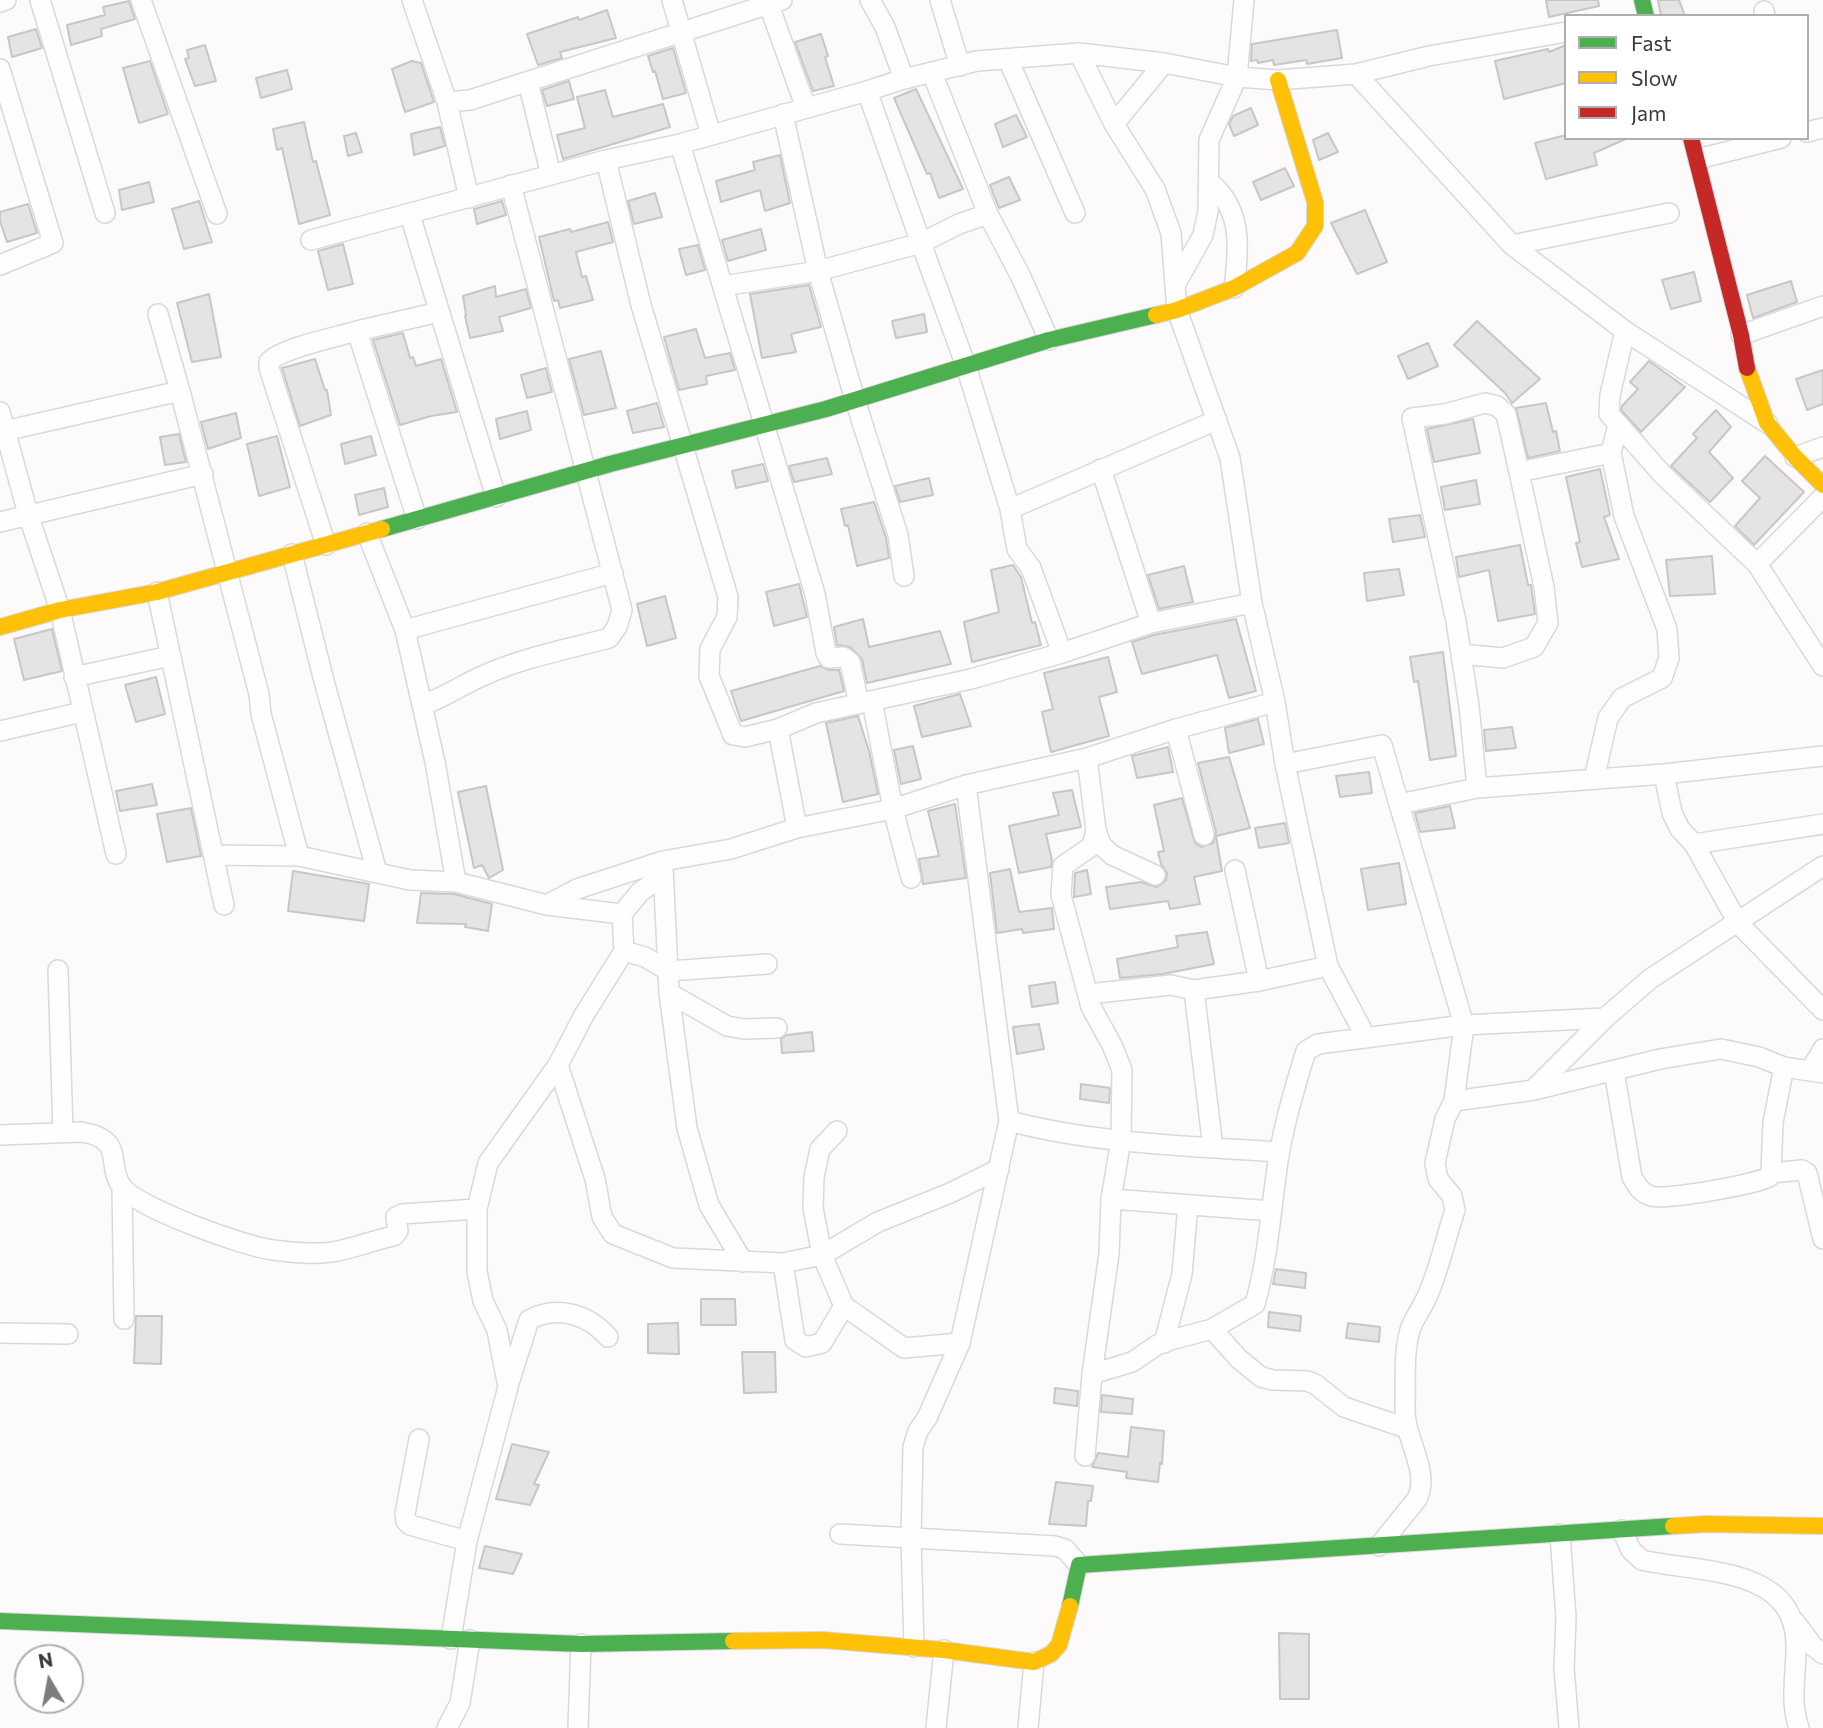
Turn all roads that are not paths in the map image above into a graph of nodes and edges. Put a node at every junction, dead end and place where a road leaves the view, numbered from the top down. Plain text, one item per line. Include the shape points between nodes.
1 (6, 0) edge
2 (40, 0) edge
3 (141, 0) edge
4 (412, 0) edge
5 (672, 0) edge
6 (870, 0) edge
7 (940, 0) edge
8 (1244, 0) edge
9 (0, 2) edge
10 (776, 2) edge
11 (1564, 32) edge
12 (682, 34) junction
13 (1079, 53) junction
14 (1008, 59) junction
15 (1164, 63) junction
16 (960, 66) junction
17 (0, 69) edge
18 (932, 73) junction
19 (1356, 74) junction
20 (1237, 77) junction
21 (904, 79) junction
22 (1278, 80) junction
23 (528, 82) junction
24 (867, 91) junction
25 (447, 102) junction
26 (806, 108) junction
27 (783, 114) junction
28 (1114, 124) junction
29 (711, 135) junction
30 (1692, 140) edge
31 (1773, 140) edge
32 (680, 144) junction
33 (1698, 159) junction
34 (606, 160) junction
35 (551, 175) junction
36 (1210, 183) junction
37 (511, 185) junction
38 (469, 198) junction
39 (105, 213) dead end
40 (1669, 213) dead end
41 (217, 214) dead end
42 (988, 214) junction
43 (1075, 214) dead end
44 (410, 215) junction
45 (311, 240) dead end
46 (921, 243) junction
47 (1512, 245) junction
48 (0, 265) edge
49 (818, 271) junction
50 (1175, 285) junction
51 (723, 286) junction
52 (1234, 288) junction
53 (1823, 306) edge
54 (1177, 310) junction
55 (439, 312) junction
56 (158, 314) dead end
57 (357, 331) junction
58 (1625, 331) junction
59 (1741, 335) junction
60 (1049, 340) junction
61 (966, 366) junction
62 (180, 391) junction
63 (855, 400) junction
64 (1217, 420) junction
65 (1767, 423) junction
66 (1618, 424) junction
67 (2, 425) edge
68 (766, 425) junction
69 (684, 446) junction
70 (1823, 447) edge
71 (1611, 453) junction
72 (1795, 457) junction
73 (1101, 469) junction
74 (585, 471) junction
75 (1518, 472) junction
76 (203, 474) junction
77 (1823, 485) edge
78 (496, 497) junction
79 (1823, 497) edge
80 (1010, 509) junction
81 (28, 514) junction
82 (418, 519) junction
83 (0, 522) edge
84 (367, 533) junction
85 (326, 545) junction
86 (292, 555) junction
87 (1757, 564) junction
88 (226, 573) junction
89 (613, 573) junction
90 (904, 576) dead end
91 (157, 592) junction
92 (1252, 603) junction
93 (60, 610) junction
94 (1151, 623) junction
95 (0, 626) edge
96 (405, 630) junction
97 (1062, 653) junction
98 (1461, 654) junction
99 (170, 656) junction
100 (1823, 666) edge
101 (74, 677) junction
102 (865, 702) junction
103 (1275, 702) junction
104 (422, 705) junction
105 (82, 712) junction
106 (778, 729) junction
107 (1176, 729) junction
108 (0, 731) edge
109 (1823, 756) edge
110 (1087, 758) junction
111 (1285, 764) junction
112 (1664, 774) junction
113 (1594, 779) junction
114 (966, 785) junction
115 (1477, 788) junction
116 (1399, 804) junction
117 (892, 809) junction
118 (1823, 824) edge
119 (797, 828) junction
120 (1096, 830) junction
121 (1204, 835) dead end
122 (1694, 844) junction
123 (116, 854) dead end
124 (213, 855) junction
125 (299, 856) junction
126 (1823, 866) edge
127 (663, 868) junction
128 (1235, 870) dead end
129 (377, 872) junction
130 (1155, 875) dead end
131 (911, 878) dead end
132 (456, 882) junction
133 (224, 905) dead end
134 (547, 905) junction
135 (622, 914) junction
136 (1738, 923) junction
137 (624, 951) junction
138 (768, 964) dead end
139 (1328, 966) junction
140 (58, 970) dead end
141 (668, 971) junction
142 (1259, 981) junction
143 (1194, 990) junction
144 (669, 993) junction
145 (1088, 994) junction
146 (1823, 1010) edge
147 (1605, 1018) junction
148 (1464, 1025) junction
149 (777, 1028) dead end
150 (1364, 1037) junction
151 (1823, 1048) edge
152 (558, 1065) junction
153 (1784, 1067) junction
154 (1614, 1071) junction
155 (1816, 1072) edge
156 (1534, 1090) junction
157 (1454, 1101) junction
158 (1009, 1121) junction
159 (837, 1130) dead end
160 (63, 1132) junction
161 (0, 1135) edge
162 (1121, 1140) junction
163 (1213, 1147) junction
164 (1279, 1153) junction
165 (999, 1169) junction
166 (1771, 1173) junction
167 (122, 1187) junction
168 (1111, 1199) junction
169 (1188, 1205) junction
170 (477, 1209) junction
171 (1272, 1211) junction
172 (1823, 1239) edge
173 (822, 1255) junction
174 (743, 1262) junction
175 (783, 1263) junction
176 (844, 1306) junction
177 (124, 1319) dead end
178 (1212, 1329) junction
179 (0, 1334) edge
180 (68, 1334) dead end
181 (608, 1337) dead end
182 (960, 1343) junction
183 (1164, 1343) junction
184 (1092, 1374) junction
185 (508, 1387) junction
186 (1406, 1428) junction
187 (419, 1439) dead end
188 (1085, 1456) dead end
189 (1823, 1526) edge
190 (1622, 1530) junction
191 (840, 1534) dead end
192 (1560, 1534) junction
193 (911, 1538) junction
194 (467, 1541) junction
195 (1379, 1546) junction
196 (1079, 1565) junction
197 (1792, 1618) junction
198 (0, 1621) edge
199 (460, 1639) junction
200 (581, 1644) junction
201 (914, 1647) junction
202 (944, 1650) junction
203 (1823, 1654) edge
204 (1034, 1662) junction
205 (447, 1728) edge
206 (578, 1728) edge
207 (936, 1728) edge
208 (1028, 1728) edge
209 (1569, 1728) edge
210 (1799, 1728) edge

1 - 9 street
2 - 39 street
3 - 41 street
4 - 25 street
5 - 12 street
6 - 21 street
7 - 16 street
8 - 20 street
10 - 12 street
10 - 26 street
11 - 19 street
12 - 23 street
12 - 29 street
13 - 14 street
13 - 15 street
13 - 28 street
14 - 16 street
14 - 43 street
15 - 20 street
15 - 28 street
16 - 18 street
17 - 48 street via 53,243
18 - 21 street
18 - 42 street
19 - 22 street
19 - 47 street
20 - 22 street
20 - 36 street via 1209,140
21 - 24 street
22 - 52 street via 1315,202 1315,226 1297,253
23 - 25 street via 470,100
23 - 35 street
24 - 26 street
24 - 46 street
25 - 38 street
26 - 27 street
27 - 29 street
27 - 49 street
28 - 50 street via 1155,189 1171,233
29 - 32 street
30 - 33 street
31 - 33 street
32 - 34 street
32 - 51 street
33 - 59 street
34 - 35 street
34 - 69 street via 641,305
35 - 37 street
36 - 50 street via 1203,235
36 - 52 street via 1230,204 1238,257
37 - 38 street
37 - 74 street
38 - 44 street
40 - 47 street
42 - 46 street
42 - 60 street
44 - 45 street
44 - 55 street
46 - 49 street
46 - 61 street
47 - 58 street
49 - 51 street
49 - 63 street
50 - 54 street
51 - 68 street
52 - 54 street
53 - 59 street
54 - 60 street
54 - 64 street
55 - 57 street
55 - 78 street
56 - 62 street
57 - 82 street
57 - 85 street via 274,356 269,362
58 - 65 street
58 - 66 street via 1609,404 1609,414
59 - 65 street via 1748,372
60 - 61 street
61 - 63 street
61 - 80 street
62 - 67 street
62 - 76 street
63 - 68 street
63 - 90 street via 898,535
64 - 73 street
64 - 92 street via 1230,458
65 - 72 street
66 - 71 street
66 - 87 street via 1662,474
67 - 81 street
68 - 69 street
68 - 102 street via 815,594 826,653 829,658 843,657 850,662
69 - 74 street
69 - 106 street via 729,597 727,617 710,649 709,676 733,735 745,737
70 - 72 street
71 - 75 street
71 - 113 street via 1624,516 1667,629 1669,658 1662,678 1622,698 1608,718
72 - 77 street
73 - 80 street
73 - 94 street
74 - 78 street
74 - 89 street
75 - 98 street via 1548,623 1534,647 1503,658
75 - 98 street via 1506,415 1497,406 1485,403 1412,418
76 - 81 street
76 - 88 street
78 - 82 street
79 - 87 street
80 - 97 street via 1017,549 1031,568
81 - 83 street
81 - 93 street
82 - 84 street
84 - 85 street
84 - 96 street
85 - 86 street
86 - 88 street
86 - 129 street
87 - 100 street
88 - 91 street
88 - 125 street
89 - 96 street
89 - 104 street via 622,610 609,638 485,674
91 - 93 street
91 - 99 street
92 - 94 street
92 - 103 street
93 - 95 street
93 - 101 street
94 - 97 street
96 - 104 street
97 - 102 street
98 - 115 street
99 - 101 street
99 - 124 street
101 - 105 street
102 - 106 street via 816,713
102 - 117 street
103 - 107 street
103 - 111 street
104 - 132 street
105 - 108 street
105 - 123 street
106 - 119 street
107 - 110 street
107 - 121 street
109 - 112 street
110 - 114 street
110 - 120 street
111 - 116 street via 1382,745
111 - 139 street
112 - 113 street
112 - 122 street via 1672,813
113 - 115 street
114 - 117 street
114 - 158 street
115 - 116 street
116 - 148 street
117 - 119 street
117 - 131 street
118 - 122 street
119 - 127 street
120 - 130 street via 1101,845 1112,855
120 - 145 street via 1092,846 1063,866 1061,885
122 - 136 street
124 - 125 street
124 - 133 street
125 - 129 street
126 - 136 street
127 - 134 street via 577,890
127 - 135 street
127 - 141 street
128 - 142 street
129 - 132 street via 410,880
132 - 134 street
134 - 135 street
135 - 137 street
136 - 146 street
136 - 147 street via 1650,979
137 - 141 street
137 - 152 street
138 - 141 street
139 - 142 street
139 - 150 street
140 - 160 street
141 - 144 street
142 - 143 street
143 - 145 street via 1171,985
143 - 163 street
144 - 149 street via 727,1026
144 - 174 street via 687,1128 709,1205
145 - 162 street via 1122,1070
147 - 148 street
147 - 156 street
148 - 150 street
148 - 157 street
150 - 164 street via 1318,1044 1306,1051
151 - 155 street
152 - 170 street via 488,1163
152 - 174 street via 595,1179 602,1217 613,1234 673,1258
153 - 154 street via 1721,1049
153 - 155 street
153 - 166 street via 1773,1122
154 - 156 street
154 - 166 street via 1632,1177 1641,1192 1653,1198 1676,1196 1765,1179
156 - 157 street
157 - 186 street via 1435,1163 1438,1179 1452,1196 1455,1210 1429,1294 1410,1328
158 - 162 street
158 - 165 street
159 - 173 street via 820,1149 814,1177 813,1209
160 - 161 street
160 - 167 street via 94,1134 103,1140
162 - 163 street
162 - 168 street
163 - 164 street
164 - 171 street
165 - 173 street via 878,1222
165 - 182 street
166 - 172 street via 1807,1173
167 - 170 street via 145,1205 190,1224 272,1250 331,1252 394,1236 396,1217 402,1214
167 - 177 street
168 - 169 street
168 - 184 street via 1109,1254
169 - 171 street
169 - 183 street via 1182,1274
170 - 185 street via 477,1271 483,1301 497,1330
171 - 178 street via 1255,1304
173 - 175 street
173 - 176 street
174 - 175 street
175 - 176 street via 796,1340 806,1347 822,1343
176 - 182 street via 904,1348
178 - 183 street
178 - 186 street via 1261,1377 1307,1381 1344,1407
179 - 180 street
181 - 185 street via 586,1318 559,1312 540,1314 529,1320
182 - 193 street via 913,1447
183 - 184 street via 1132,1362
184 - 188 street
185 - 194 street
186 - 195 street via 1419,1465 1421,1491
187 - 194 street via 406,1521
189 - 190 street via 1707,1524
190 - 192 street
190 - 197 street via 1631,1550 1642,1560 1749,1580 1776,1593
191 - 193 street
192 - 195 street
192 - 209 street
193 - 196 street via 1055,1546 1065,1549
193 - 201 street
194 - 199 street
195 - 196 street
196 - 204 street via 1062,1640 1057,1650
197 - 203 street
197 - 210 street via 1796,1641 1794,1715
198 - 199 street
199 - 200 street
199 - 205 street via 460,1703
200 - 201 street via 823,1640
200 - 206 street
201 - 202 street
202 - 204 street
202 - 207 street
204 - 208 street

